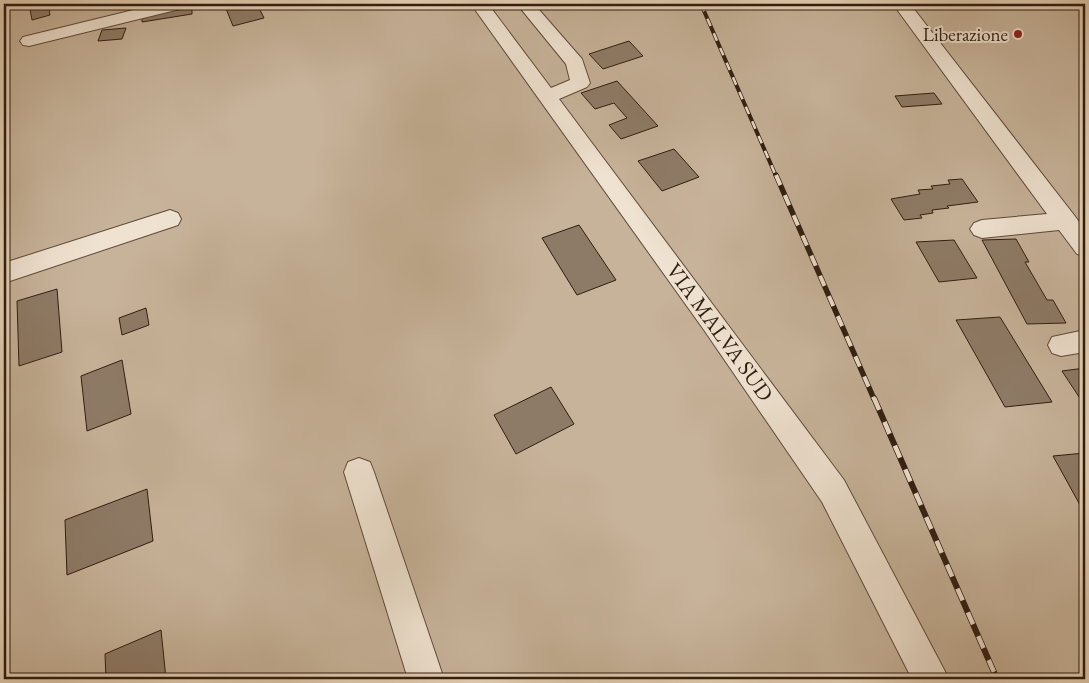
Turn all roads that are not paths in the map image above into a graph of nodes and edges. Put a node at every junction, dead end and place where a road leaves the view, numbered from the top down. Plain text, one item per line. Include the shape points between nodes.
1 (178, 4) edge
2 (479, 4) edge
3 (525, 4) edge
4 (901, 4) edge
5 (29, 41) dead end
6 (548, 96) junction
7 (170, 219) dead end
8 (1066, 221) junction
9 (982, 230) dead end
10 (1085, 247) edge
11 (4, 273) edge
12 (360, 472) dead end
13 (426, 679) edge
14 (931, 679) edge

1 - 5 street
2 - 6 street, VIA MALVA SUD
3 - 6 street via 575,63 580,83
4 - 8 street
6 - 14 street, VIA MALVA SUD via 833,491
7 - 11 street
8 - 9 street
8 - 10 street
12 - 13 street

